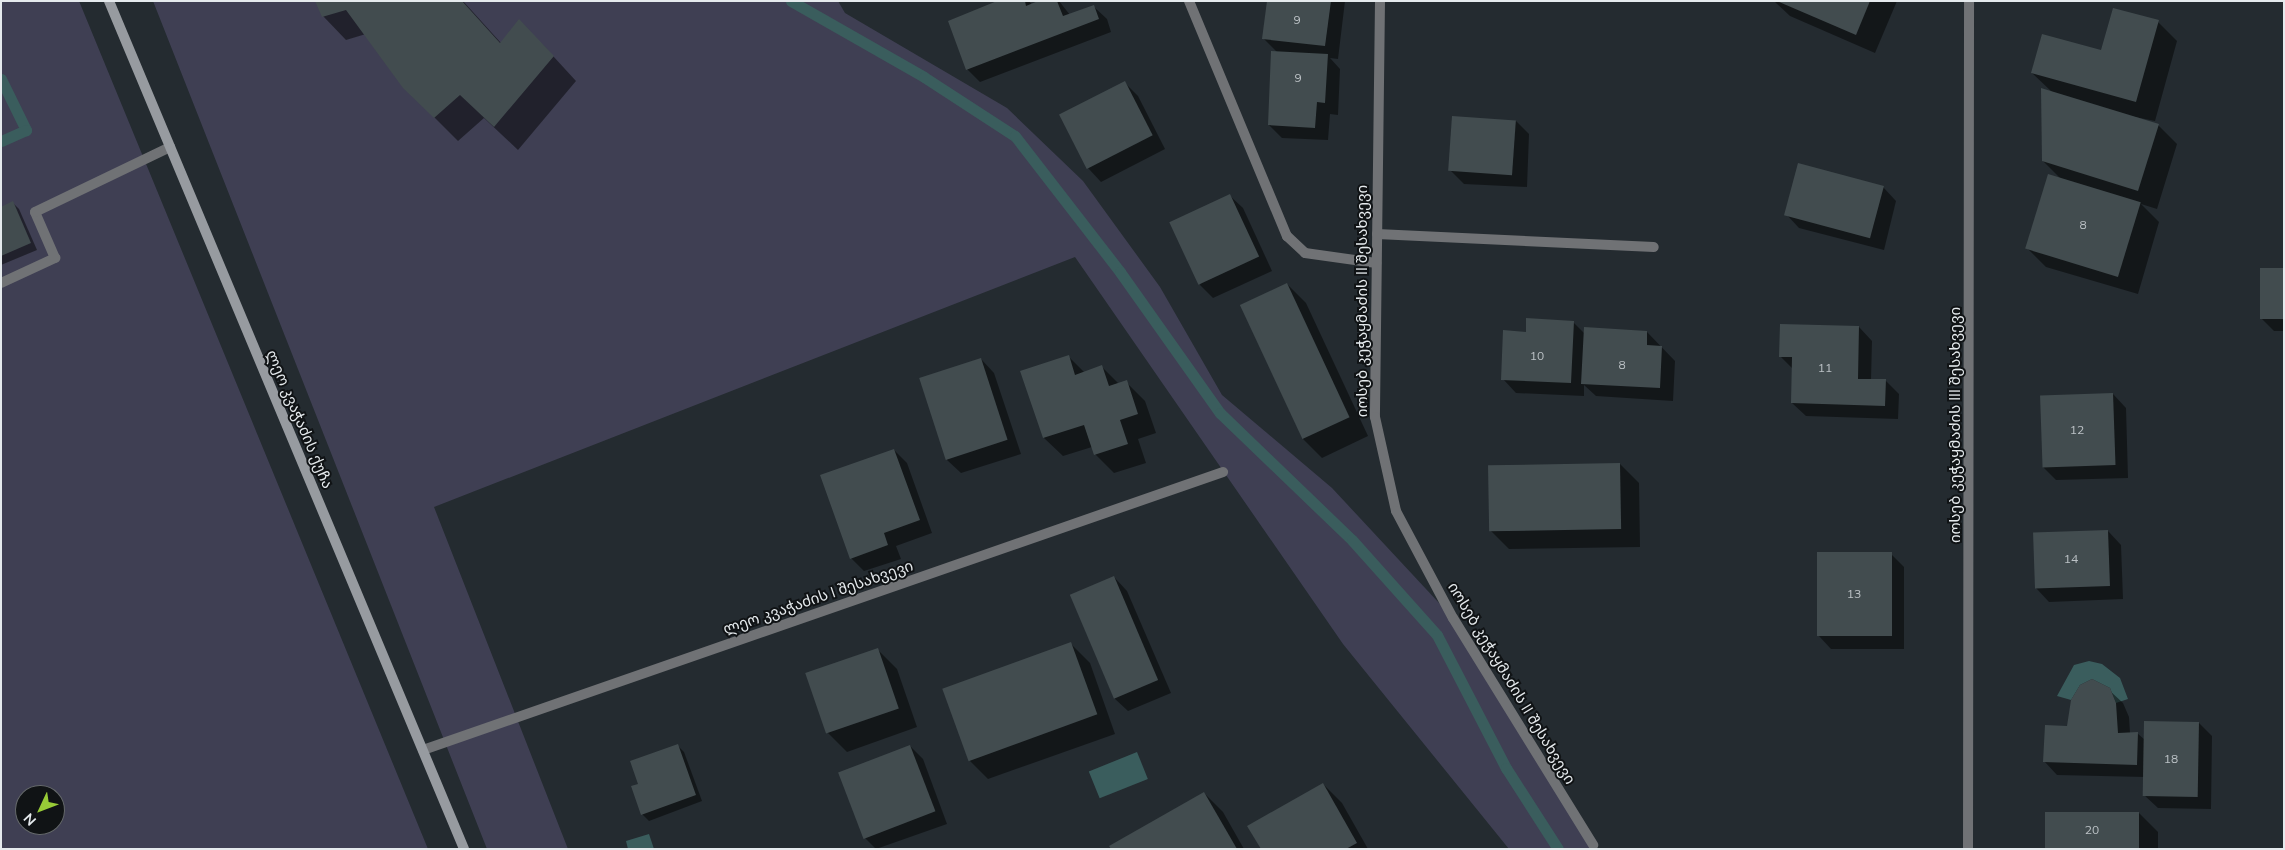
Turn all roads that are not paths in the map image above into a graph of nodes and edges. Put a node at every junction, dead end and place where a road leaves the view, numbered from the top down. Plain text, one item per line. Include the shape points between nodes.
1 (109, 1) edge
2 (1189, 1) edge
3 (1380, 1) edge
4 (1969, 1) edge
5 (170, 147) junction
6 (1377, 234) junction
7 (1654, 247) dead end
8 (1376, 263) junction
9 (1, 283) edge
10 (1223, 472) dead end
11 (423, 750) junction
12 (1593, 844) dead end
13 (464, 849) edge
14 (1968, 849) edge

1 - 5 main road, ლეო კვაჭაძის ქუჩა
2 - 8 street via 1287,236 1306,253
3 - 6 street, იოსებ კეჭაყმაძის II შესახვევი
4 - 14 street, იოსებ კეჭაყმაძის III შესახვევი
5 - 9 street via 35,212 55,258
5 - 11 main road, ლეო კვაჭაძის ქუჩა
6 - 7 street
6 - 8 street, იოსებ კეჭაყმაძის II შესახვევი
8 - 12 street, იოსებ კეჭაყმაძის II შესახვევი via 1375,416 1396,511 1453,618
10 - 11 street, ლეო კვაჭაძის I შესახვევი
11 - 13 main road, ლეო კვაჭაძის ქუჩა

